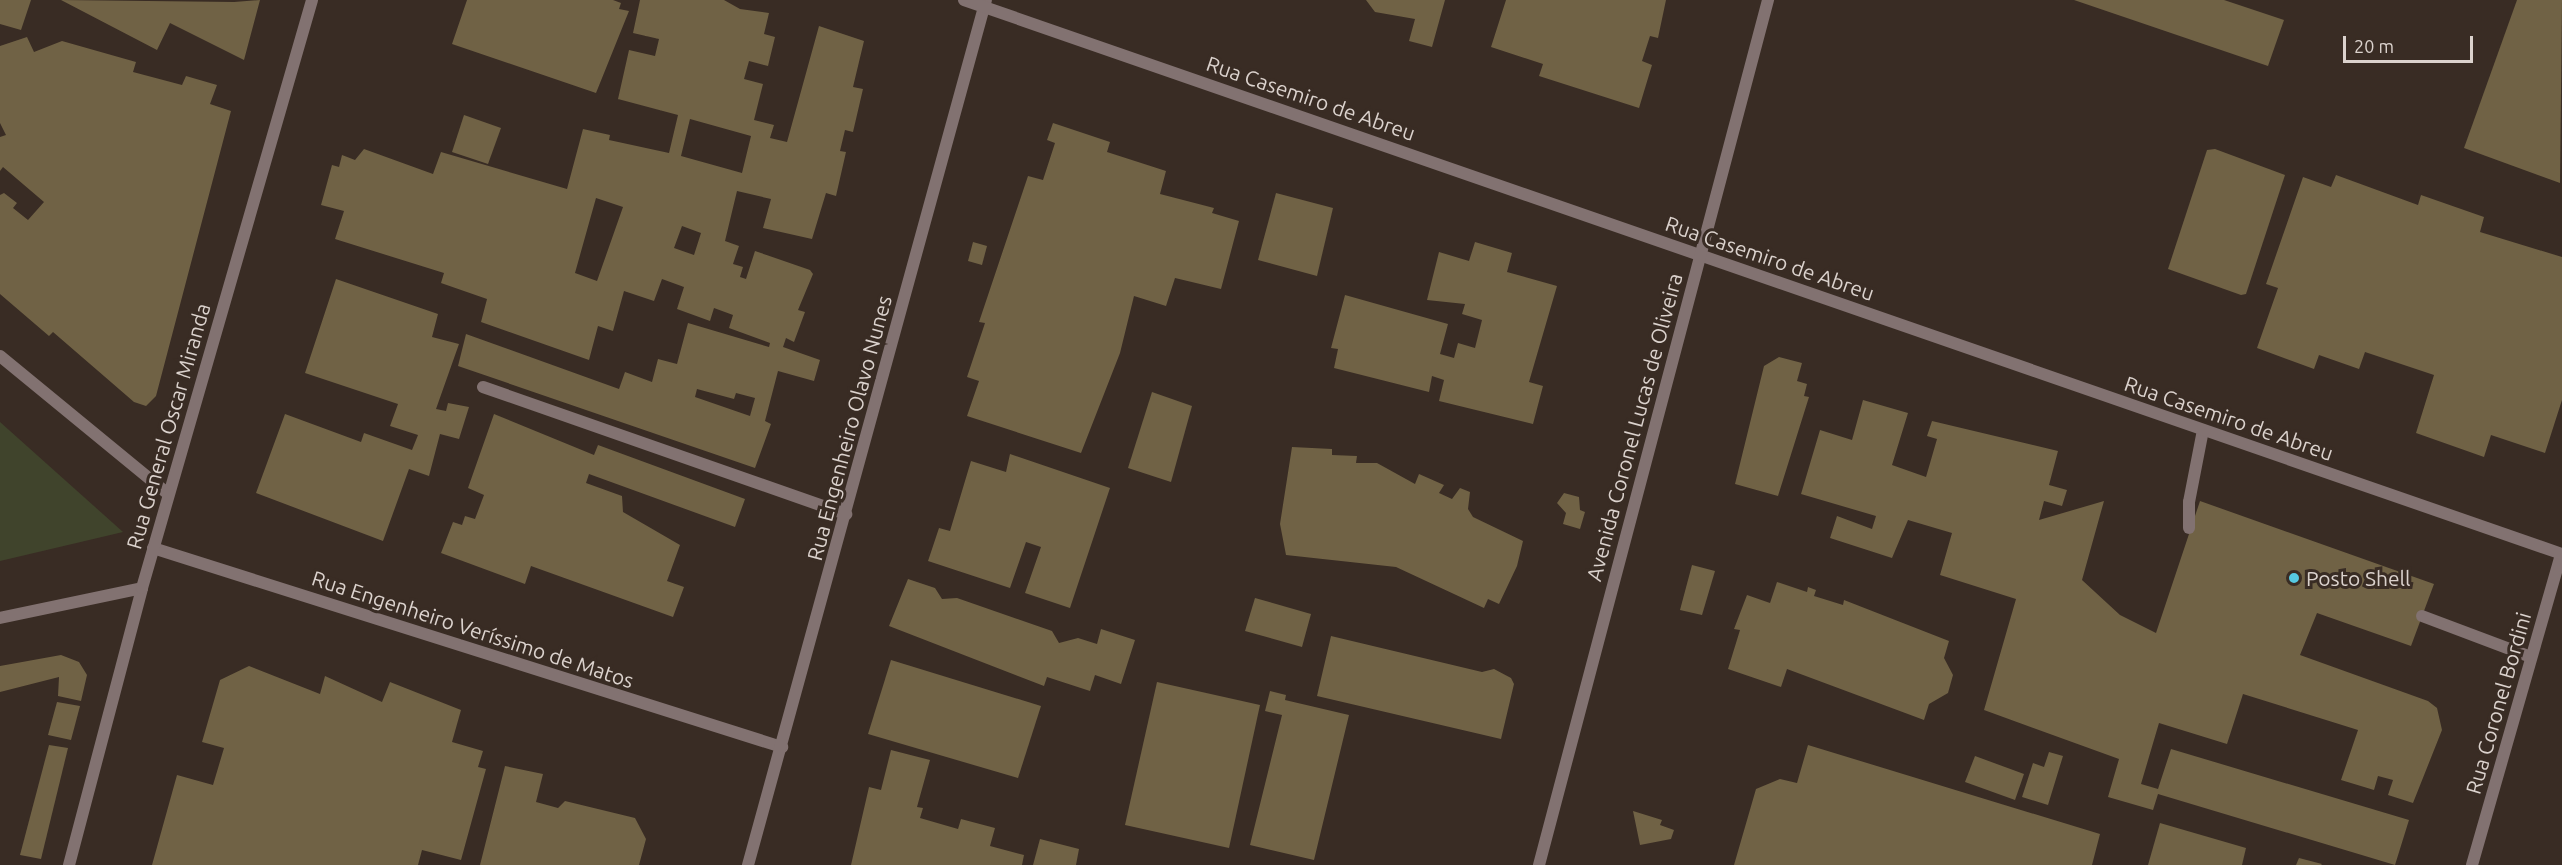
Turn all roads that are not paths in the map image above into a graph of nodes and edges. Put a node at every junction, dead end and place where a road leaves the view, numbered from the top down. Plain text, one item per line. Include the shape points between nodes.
1 (312, 0) edge
2 (964, 0) edge
3 (1768, 0) edge
4 (985, 3) edge
5 (1700, 255) junction
6 (0, 356) edge
7 (483, 387) dead end
8 (2202, 430) junction
9 (168, 494) junction
10 (846, 514) junction
11 (2189, 528) dead end
12 (153, 548) junction
13 (2562, 553) edge
14 (142, 588) junction
15 (2422, 616) dead end
16 (0, 618) edge
17 (2531, 657) junction
18 (782, 747) junction
19 (69, 865) edge
20 (748, 865) edge
21 (1539, 865) edge
22 (2472, 865) edge

1 - 9 street, Rua General Oscar Miranda
2 - 4 street, Rua Casemiro de Abreu
3 - 5 street, Avenida Coronel Lucas de Oliveira
4 - 5 street, Rua Casemiro de Abreu
4 - 10 street, Rua Engenheiro Olavo Nunes
5 - 8 street, Rua Casemiro de Abreu
5 - 21 street, Avenida Coronel Lucas de Oliveira
6 - 9 street
7 - 10 street
8 - 11 street via 2189,501
8 - 13 street, Rua Casemiro de Abreu
9 - 12 street, Rua General Oscar Miranda
10 - 18 street, Rua Engenheiro Olavo Nunes
12 - 14 street, Rua General Oscar Miranda
12 - 18 street, Rua Engenheiro Veríssimo de Matos
13 - 17 street, Rua Coronel Bordini
14 - 16 street
14 - 19 street, Rua General Oscar Miranda
15 - 17 street
17 - 22 street, Rua Coronel Bordini
18 - 20 street, Rua Engenheiro Olavo Nunes

